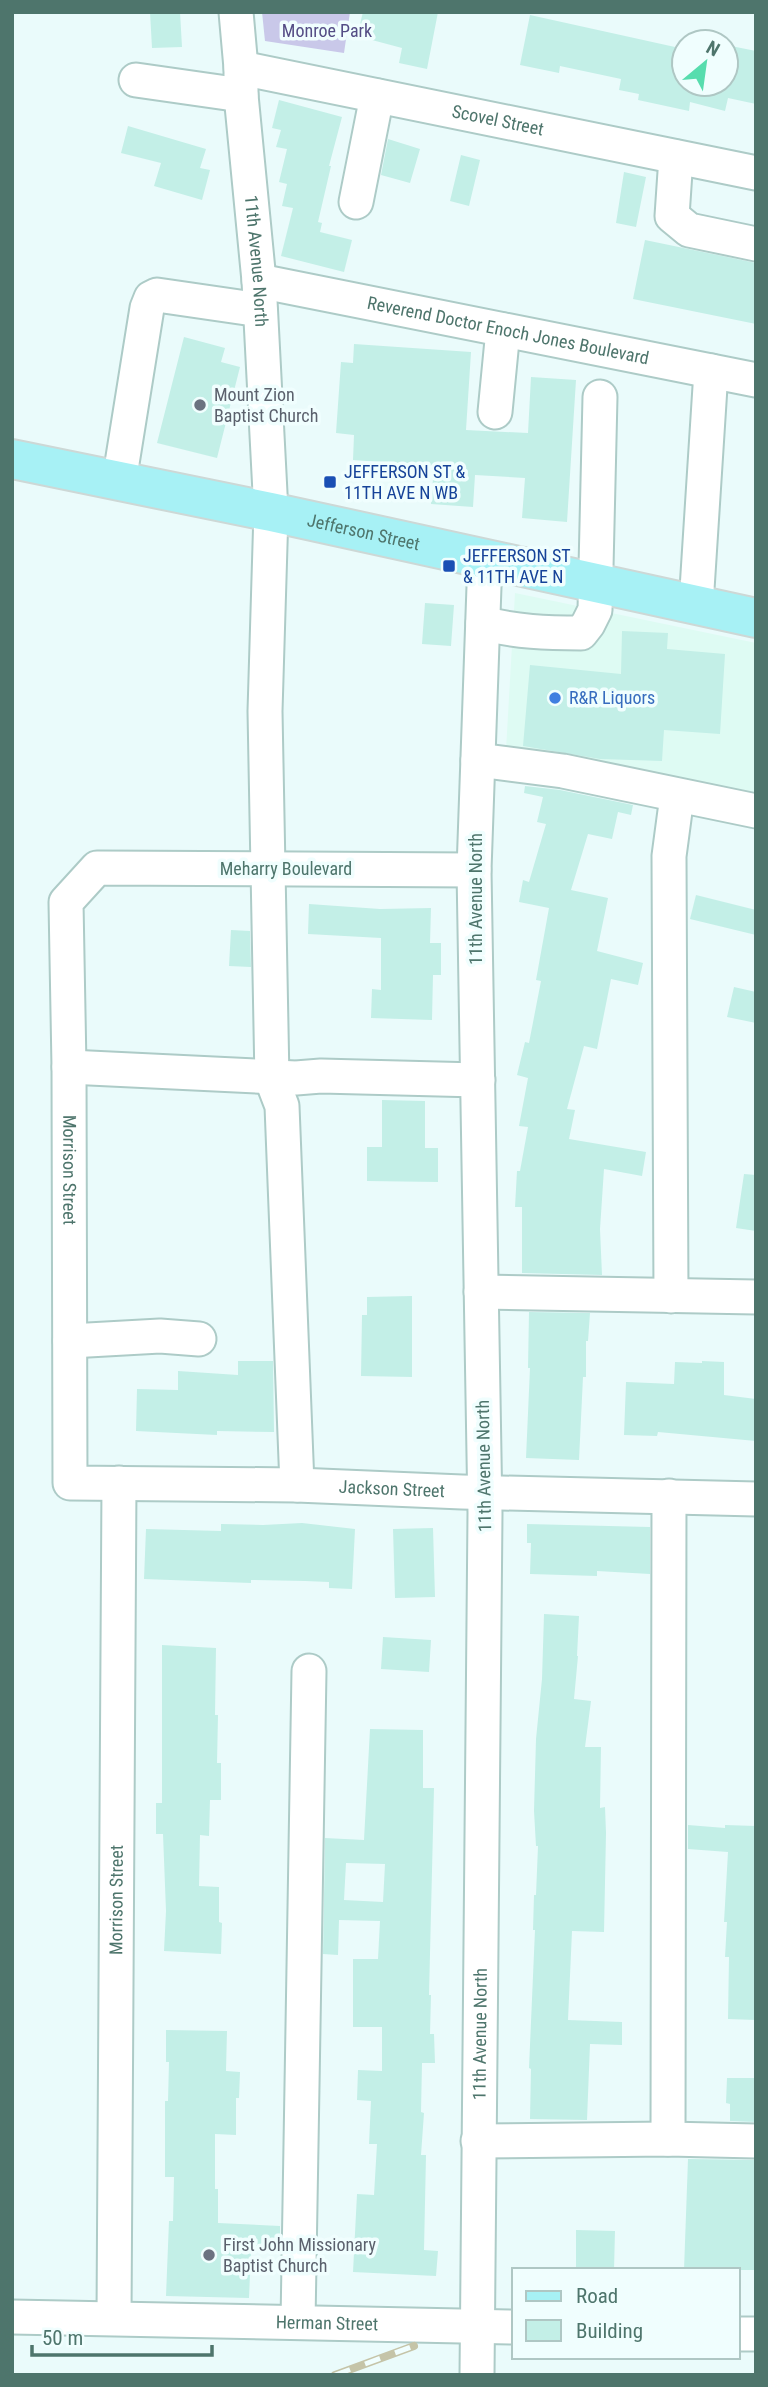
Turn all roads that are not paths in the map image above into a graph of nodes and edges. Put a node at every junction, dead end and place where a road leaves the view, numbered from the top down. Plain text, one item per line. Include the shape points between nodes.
1 (236, 12) edge
2 (136, 80) dead end
3 (241, 81) junction
4 (377, 96) junction
5 (676, 157) junction
6 (756, 173) edge
7 (356, 202) dead end
8 (756, 244) edge
9 (260, 296) junction
10 (503, 330) junction
11 (711, 371) junction
12 (756, 380) edge
13 (600, 397) dead end
14 (495, 412) dead end
15 (12, 459) edge
16 (119, 482) junction
17 (271, 512) junction
18 (485, 558) junction
19 (595, 582) junction
20 (696, 605) junction
21 (756, 618) edge
22 (483, 623) junction
23 (478, 760) junction
24 (677, 796) junction
25 (756, 811) edge
26 (97, 868) joint
27 (268, 869) junction
28 (474, 870) junction
29 (69, 1068) junction
30 (272, 1077) junction
31 (478, 1080) junction
32 (481, 1292) junction
33 (671, 1296) junction
34 (756, 1297) edge
35 (200, 1339) dead end
36 (70, 1341) junction
37 (70, 1483) joint
38 (119, 1483) junction
39 (297, 1485) junction
40 (484, 1492) junction
41 (669, 1496) junction
42 (756, 1499) edge
43 (309, 1671) dead end
44 (667, 2139) junction
45 (478, 2141) junction
46 (756, 2141) edge
47 (12, 2316) edge
48 (114, 2318) junction
49 (298, 2322) junction
50 (476, 2325) junction
51 (512, 2327) edge
52 (477, 2375) edge

1 - 3 street, 11th Avenue North
2 - 3 street, Scovel Street
3 - 4 street, Scovel Street
3 - 9 street, 11th Avenue North
4 - 5 street, Scovel Street
4 - 7 street
5 - 6 street, Scovel Street
5 - 8 street via 672,216 690,230
9 - 10 street, Reverend Doctor Enoch Jones Boulevard
9 - 16 street, Reverend Doctor Enoch Jones Boulevard via 151,298
9 - 17 street, 11th Avenue North
10 - 11 street, Reverend Doctor Enoch Jones Boulevard
10 - 14 street
11 - 12 street, Reverend Doctor Enoch Jones Boulevard
11 - 20 street
13 - 19 street
15 - 16 main road, Jefferson Street
16 - 17 main road, Jefferson Street
17 - 18 main road, Jefferson Street
17 - 27 street, 11th Avenue North via 265,711
18 - 19 main road, Jefferson Street
18 - 22 street, 11th Avenue North
19 - 20 main road, Jefferson Street
19 - 22 street via 595,610 581,633 505,630
20 - 21 main road, Jefferson Street
22 - 23 street, 11th Avenue North
23 - 24 street via 564,771
23 - 28 street, 11th Avenue North
24 - 25 street
24 - 33 street via 669,856
26 - 27 street, Meharry Boulevard
26 - 29 street, Morrison Street via 66,902
27 - 28 street, Meharry Boulevard
27 - 30 street, 11th Avenue North
28 - 31 street, 11th Avenue North
29 - 30 street
29 - 36 street, Morrison Street
30 - 31 street
30 - 39 street, 11th Avenue North via 282,1106
31 - 32 street, 11th Avenue North
32 - 33 street
32 - 40 street, 11th Avenue North
33 - 34 street
35 - 36 street via 160,1336
36 - 37 street, Morrison Street
37 - 38 street, Jackson Street
38 - 39 street, Jackson Street
38 - 48 street, Morrison Street
39 - 40 street, Jackson Street
40 - 41 street, Jackson Street
40 - 45 street, 11th Avenue North
41 - 42 street, Jackson Street
41 - 44 street
43 - 49 street
44 - 45 street
44 - 46 street
45 - 50 street, 11th Avenue North
47 - 48 street, Herman Street
48 - 49 street, Herman Street
49 - 50 street, Herman Street
50 - 51 street, Herman Street
50 - 52 street, 11th Avenue North

